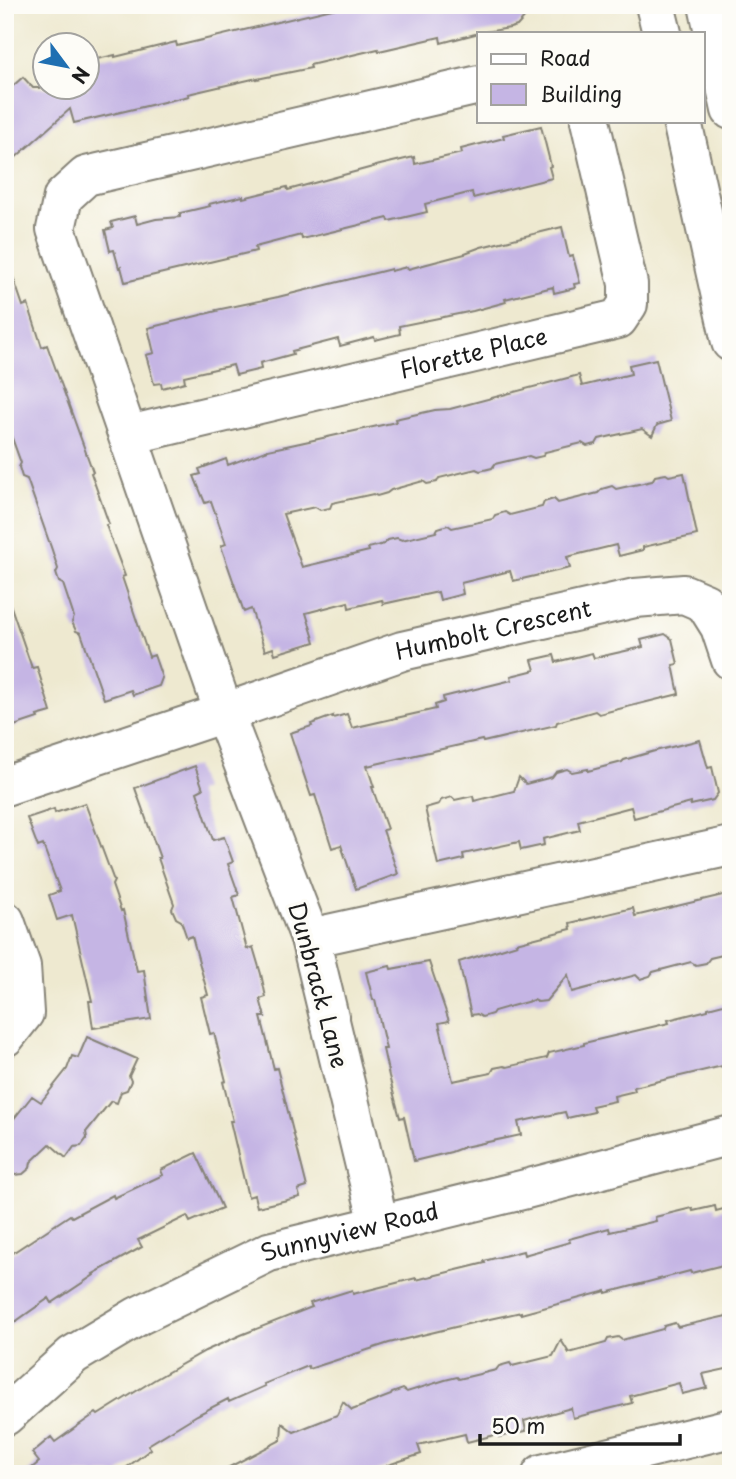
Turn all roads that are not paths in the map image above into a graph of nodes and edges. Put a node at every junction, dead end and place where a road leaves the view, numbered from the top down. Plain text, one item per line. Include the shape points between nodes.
1 (655, 5) edge
2 (708, 5) edge
3 (662, 32) edge
4 (477, 85) edge
5 (731, 110) edge
6 (590, 122) edge
7 (682, 122) edge
8 (731, 342) edge
9 (129, 435) junction
10 (731, 660) edge
11 (224, 713) junction
12 (5, 786) edge
13 (731, 846) edge
14 (5, 921) edge
15 (310, 938) junction
16 (5, 1037) edge
17 (731, 1135) edge
18 (379, 1224) junction
19 (5, 1416) edge
20 (731, 1428) edge
21 (542, 1474) edge

1 - 3 street
2 - 5 street
4 - 9 street via 86,176 62,197 56,229
6 - 9 street, Florette Place via 628,284 628,304 618,319
7 - 8 street
9 - 11 street
10 - 11 street, Humbolt Crescent via 720,627 705,604 684,594 635,598 402,651
11 - 12 street, Humbolt Crescent
11 - 15 street, Dunbrack Lane
13 - 15 street
14 - 16 street via 21,966 24,1013
15 - 18 street, Dunbrack Lane
17 - 18 street, Sunnyview Road
18 - 19 street, Sunnyview Road via 269,1252 138,1316 73,1355
20 - 21 street

